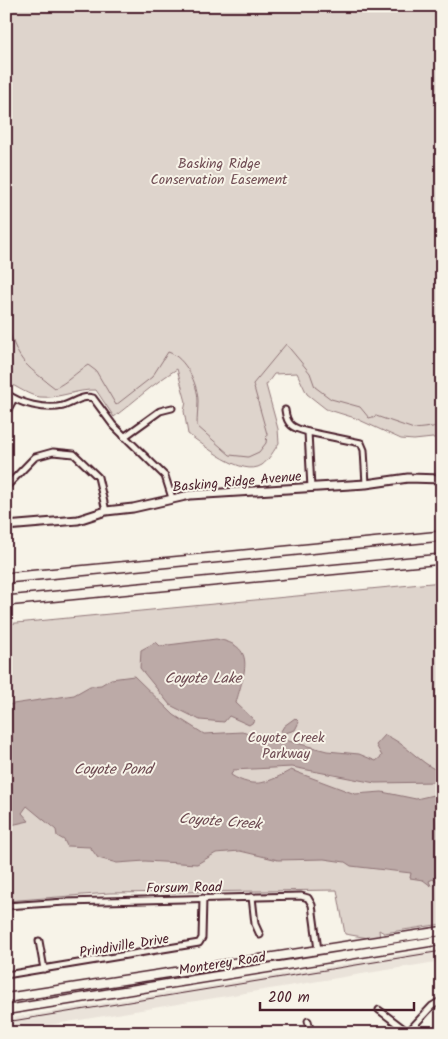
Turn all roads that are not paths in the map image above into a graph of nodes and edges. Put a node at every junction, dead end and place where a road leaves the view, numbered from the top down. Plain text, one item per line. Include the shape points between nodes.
1 (6, 394) edge
2 (13, 400) junction
3 (172, 408) dead end
4 (286, 410) dead end
5 (6, 413) edge
6 (308, 432) junction
7 (124, 437) junction
8 (442, 479) edge
9 (366, 484) junction
10 (6, 487) edge
11 (311, 488) junction
12 (172, 498) junction
13 (106, 511) junction
14 (6, 526) edge
15 (442, 536) edge
16 (442, 559) edge
17 (6, 578) edge
18 (6, 601) edge
19 (252, 897) junction
20 (203, 898) junction
21 (6, 906) edge
22 (442, 931) edge
23 (260, 935) dead end
24 (442, 940) edge
25 (38, 941) dead end
26 (318, 950) junction
27 (44, 969) junction
28 (6, 974) edge
29 (6, 998) edge
30 (442, 1000) edge
31 (6, 1010) edge
32 (379, 1010) dead end
33 (308, 1021) dead end
34 (311, 1033) edge
35 (408, 1033) edge

1 - 2 street
2 - 5 street
2 - 7 street via 50,407 84,397 93,398
3 - 7 street via 160,411
4 - 6 street via 289,425
6 - 9 street via 361,443
6 - 11 street
7 - 12 street via 165,476
8 - 9 street, Basking Ridge Avenue via 408,478
9 - 11 street, Basking Ridge Avenue
10 - 13 street via 35,457 53,452 74,454 98,477
11 - 12 street, Basking Ridge Avenue
12 - 13 street, Basking Ridge Avenue
13 - 14 street, Basking Ridge Avenue via 78,520
15 - 17 highway
16 - 18 highway
19 - 20 street, Forsum Road
19 - 23 street via 255,924
19 - 26 street, Forsum Road via 308,898 312,905
20 - 21 street, Forsum Road
20 - 27 street, Prindiville Drive via 202,938 199,943
22 - 26 main road, Monterey Road
24 - 31 main road, Monterey Road
25 - 27 street
26 - 29 main road, Monterey Road
27 - 28 street, Prindiville Drive
30 - 35 street via 425,1012
32 - 35 street
33 - 34 street

